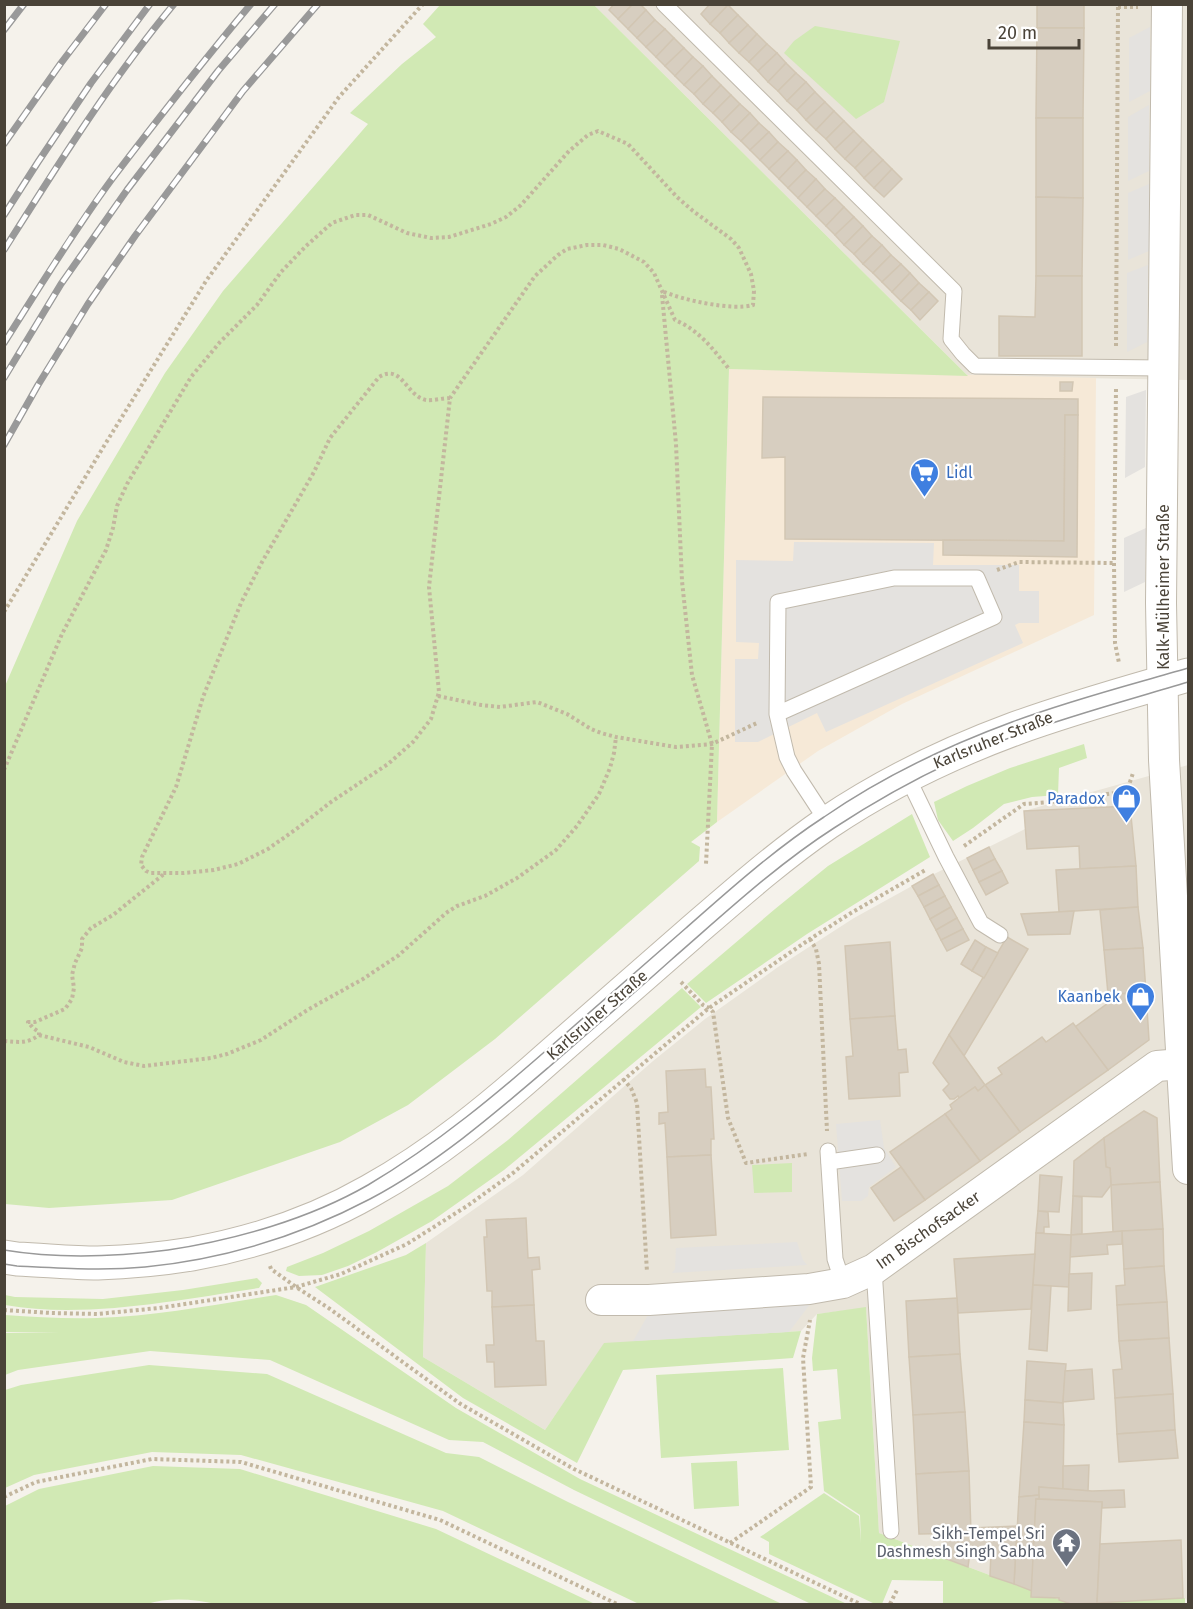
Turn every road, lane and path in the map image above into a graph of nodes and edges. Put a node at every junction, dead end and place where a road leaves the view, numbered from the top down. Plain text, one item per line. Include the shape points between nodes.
1 (423, 4) edge
2 (664, 4) edge
3 (1174, 7) edge
4 (662, 291) junction
5 (1164, 368) junction
6 (729, 369) dead end
7 (450, 398) junction
8 (1114, 563) dead end
9 (977, 578) junction
10 (4, 612) edge
11 (1176, 679) edge
12 (438, 696) junction
13 (777, 714) junction
14 (616, 737) junction
15 (712, 744) junction
16 (4, 770) edge
17 (1134, 771) dead end
18 (907, 776) junction
19 (828, 823) junction
20 (946, 857) junction
21 (706, 864) dead end
22 (164, 873) junction
23 (1000, 935) dead end
24 (810, 939) junction
25 (661, 959) junction
26 (709, 1008) junction
27 (39, 1035) junction
28 (4, 1041) edge
29 (1182, 1064) junction
30 (623, 1079) junction
31 (877, 1155) dead end
32 (828, 1156) junction
33 (1188, 1169) edge
34 (260, 1237) junction
35 (4, 1257) edge
36 (874, 1269) junction
37 (843, 1282) junction
38 (296, 1287) junction
39 (809, 1289) junction
40 (601, 1300) dead end
41 (649, 1300) junction
42 (4, 1310) edge
43 (4, 1497) edge
44 (891, 1531) dead end
45 (730, 1543) junction
46 (898, 1588) dead end
47 (617, 1605) edge
48 (860, 1605) edge
49 (890, 1605) edge

1 - 10 path via 339,97 206,281
2 - 5 lane via 954,291 951,339 975,366
3 - 5 street, Kalk-Mülheimer Straße
4 - 6 path via 675,320 709,344
4 - 7 path via 644,262 619,249 587,245 567,249 535,276
4 - 15 path via 692,675
4 - 16 path via 685,300 753,305 751,274 731,239 677,197 628,144 598,131 569,151 521,205 491,224 449,237 431,238 368,215 332,223 287,266 257,305 204,360 127,484 106,550 62,634
5 - 11 street, Kalk-Mülheimer Straße via 1161,603
7 - 12 path via 429,587
7 - 22 path via 426,400 411,391 400,377 386,373 330,438 253,579 217,659 176,787 142,857 141,865 146,871
8 - 9 path via 1019,562
9 - 13 lane via 994,617
9 - 13 lane via 894,578 778,602
11 - 18 street, Karlsruher Straße via 1017,728
11 - 29 street, Kalk-Mülheimer Straße via 1164,760
12 - 14 path via 500,707 537,702
12 - 22 path via 431,719 413,742 268,849 222,868
13 - 15 path
13 - 19 lane via 786,757
14 - 15 path via 676,747
14 - 27 path via 610,768 599,794 556,850 517,878 446,913 399,955 261,1040 211,1058 144,1066
15 - 21 path
17 - 20 path via 1128,791 1024,804
18 - 19 street, Karlsruher Straße
18 - 20 lane
19 - 25 street, Karlsruher Straße via 784,854
20 - 23 lane via 981,923
20 - 24 path
22 - 27 path via 82,939 72,975 72,999 64,1009 28,1022
24 - 26 path
24 - 32 path via 819,964
25 - 26 path
25 - 34 street, Karlsruher Straße via 508,1093 436,1149 360,1196
26 - 30 path
26 - 32 path via 713,1012 728,1118 746,1163
27 - 28 path via 31,1041
29 - 33 street, Kalk-Mülheimer Straße
29 - 36 street, Im Bischofsacker via 1157,1066
30 - 38 path via 513,1173 407,1244 341,1274
30 - 41 path via 637,1103
31 - 32 lane
32 - 37 lane via 835,1259
34 - 35 street, Karlsruher Straße via 192,1254 144,1260 96,1263
34 - 38 path via 271,1269
36 - 37 street, Im Bischofsacker
36 - 44 lane
37 - 39 street, Im Bischofsacker
38 - 42 path via 97,1314
38 - 45 path via 459,1402 574,1469
39 - 41 street, Im Bischofsacker
39 - 45 path via 811,1315 803,1358 811,1487
40 - 41 street, Im Bischofsacker
43 - 47 path via 36,1482 152,1459 241,1462 440,1520
45 - 48 path
46 - 49 path

